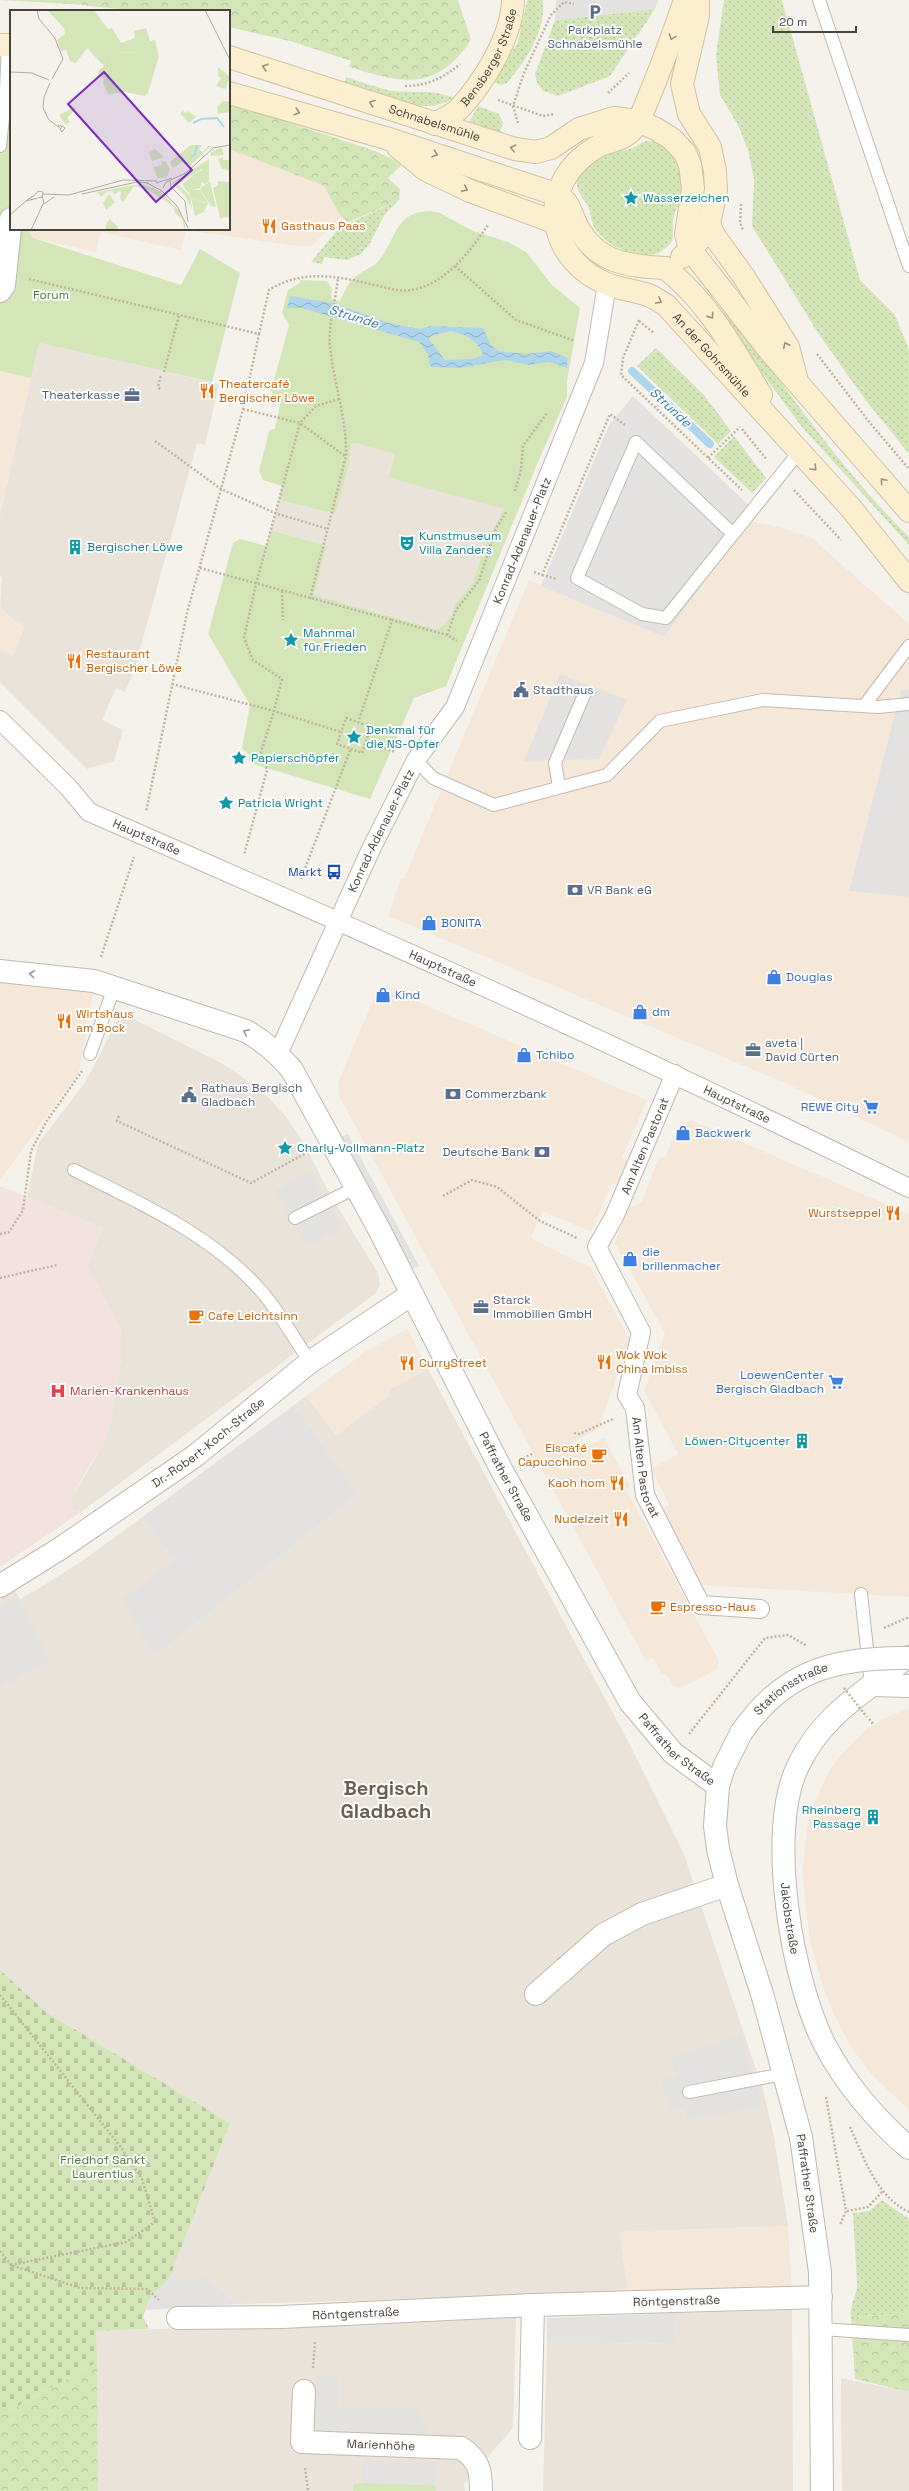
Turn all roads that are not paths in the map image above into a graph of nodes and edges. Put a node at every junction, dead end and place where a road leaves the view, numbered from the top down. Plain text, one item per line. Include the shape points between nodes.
1 (513, 0) edge
2 (685, 0) edge
3 (698, 0) edge
4 (819, 0) edge
5 (6, 50) edge
6 (230, 57) edge
7 (230, 93) edge
8 (638, 121) junction
9 (435, 124) junction
10 (386, 138) junction
11 (0, 146) edge
12 (558, 195) junction
13 (554, 222) junction
14 (710, 224) junction
15 (10, 226) edge
16 (690, 249) junction
17 (909, 266) edge
18 (665, 268) junction
19 (2, 283) edge
20 (615, 286) junction
21 (797, 382) junction
22 (793, 446) junction
23 (850, 507) junction
24 (909, 510) edge
25 (733, 534) junction
26 (909, 560) edge
27 (909, 581) edge
28 (909, 646) edge
29 (584, 695) dead end
30 (909, 704) edge
31 (864, 706) junction
32 (0, 720) edge
33 (416, 760) junction
34 (560, 787) junction
35 (338, 921) junction
36 (0, 971) edge
37 (104, 984) junction
38 (90, 1054) dead end
39 (278, 1054) junction
40 (675, 1074) junction
41 (74, 1170) dead end
42 (355, 1188) junction
43 (909, 1188) edge
44 (294, 1218) dead end
45 (412, 1294) junction
46 (310, 1362) junction
47 (0, 1586) edge
48 (861, 1594) dead end
49 (760, 1609) dead end
50 (909, 1658) edge
51 (871, 1685) junction
52 (909, 1686) edge
53 (718, 1786) junction
54 (727, 1886) junction
55 (536, 1994) dead end
56 (782, 2074) junction
57 (689, 2092) dead end
58 (909, 2148) edge
59 (821, 2297) junction
60 (533, 2305) junction
61 (178, 2318) road end
62 (822, 2329) junction
63 (909, 2335) edge
64 (304, 2391) road end
65 (530, 2438) dead end
66 (481, 2491) edge
67 (822, 2491) edge

1 - 9 main road, Bensberger Straße via 512,18 500,49 475,89 458,110
2 -> 8 main road
3 - 14 main road via 698,16 682,84 689,114 710,147 716,171 716,190
4 - 17 lane
5 - 11 lane via 6,90
9 -> 6 main road, Schnabelsmühle
7 -> 10 main road
8 -> 9 main road, Schnabelsmühle via 614,118 597,122 579,129 551,148 536,152 515,149
8 - 12 main road via 632,131 600,146 576,164
8 - 16 main road, Schnabelsmühle via 672,139 685,153 693,188 686,234
10 -> 12 main road
10 -> 13 main road via 426,170 470,191
12 - 13 main road
12 - 18 main road via 569,207 585,238 597,252 611,260
13 - 20 main road via 566,251 582,269
14 - 16 main road via 703,236
21 -> 14 main road via 788,347 744,277 715,237
15 - 19 street
16 - 18 main road
16 - 21 main road
18 - 20 main road via 645,280
18 -> 22 main road, An der Gohrsmühle via 682,281 704,306
20 -> 22 main road, An der Gohrsmühle via 647,294 666,305
20 - 33 street, Konrad-Adenauer-Platz via 594,363 455,707
24 -> 21 main road
22 -> 23 main road, An der Gohrsmühle
22 - 25 lane via 757,504
23 - 26 main road
23 - 27 main road, An der Gohrsmühle
25 - 25 lane via 666,618 642,614 577,578 636,442
28 - 31 lane
29 - 34 lane via 555,763
30 - 31 lane
31 - 34 lane via 763,700 660,721 607,774
32 - 35 street, Hauptstraße via 68,787 89,812
33 - 34 lane via 432,778 494,805
33 - 35 street, Konrad-Adenauer-Platz
35 - 39 street, Konrad-Adenauer-Platz
35 - 40 street, Hauptstraße
37 -> 36 street
37 - 38 lane
39 -> 37 street via 264,1041 246,1031
39 - 42 street, Paffrather Straße via 292,1070
40 - 43 street, Hauptstraße
40 - 49 street, Am Alten Pastorat via 614,1217 597,1247 642,1332 627,1395 635,1408 645,1495 701,1605
41 - 46 lane via 169,1218 232,1263 262,1292
42 - 44 lane
42 - 45 street, Paffrather Straße
45 - 46 street, Dr.-Robert-Koch-Straße
45 - 53 street, Paffrather Straße via 501,1469 630,1702 674,1753
46 - 47 street, Dr.-Robert-Koch-Straße via 195,1456 61,1548
48 - 51 lane
50 - 51 street, Jakobstraße
50 - 53 street, Stationsstraße, bridge via 840,1663 804,1675 772,1696 741,1733 724,1767
51 - 52 street
51 - 58 street, Jakobstraße via 837,1712 818,1733 798,1766 788,1796 785,1821 784,1899 809,2001 825,2045 877,2118
53 - 54 street, Paffrather Straße via 715,1826
54 - 55 street via 642,1914 603,1935
54 - 56 street, Paffrather Straße via 763,1997
56 - 57 lane
56 - 59 street, Paffrather Straße via 801,2137 820,2272
59 - 60 street, Röntgenstraße
59 - 62 street, Paffrather Straße
60 - 61 street, Röntgenstraße via 282,2317
60 - 65 street
62 - 63 lane
62 - 67 street, Paffrather Straße
64 - 66 street, Marienhöhe via 302,2442 461,2448 474,2457 481,2474

